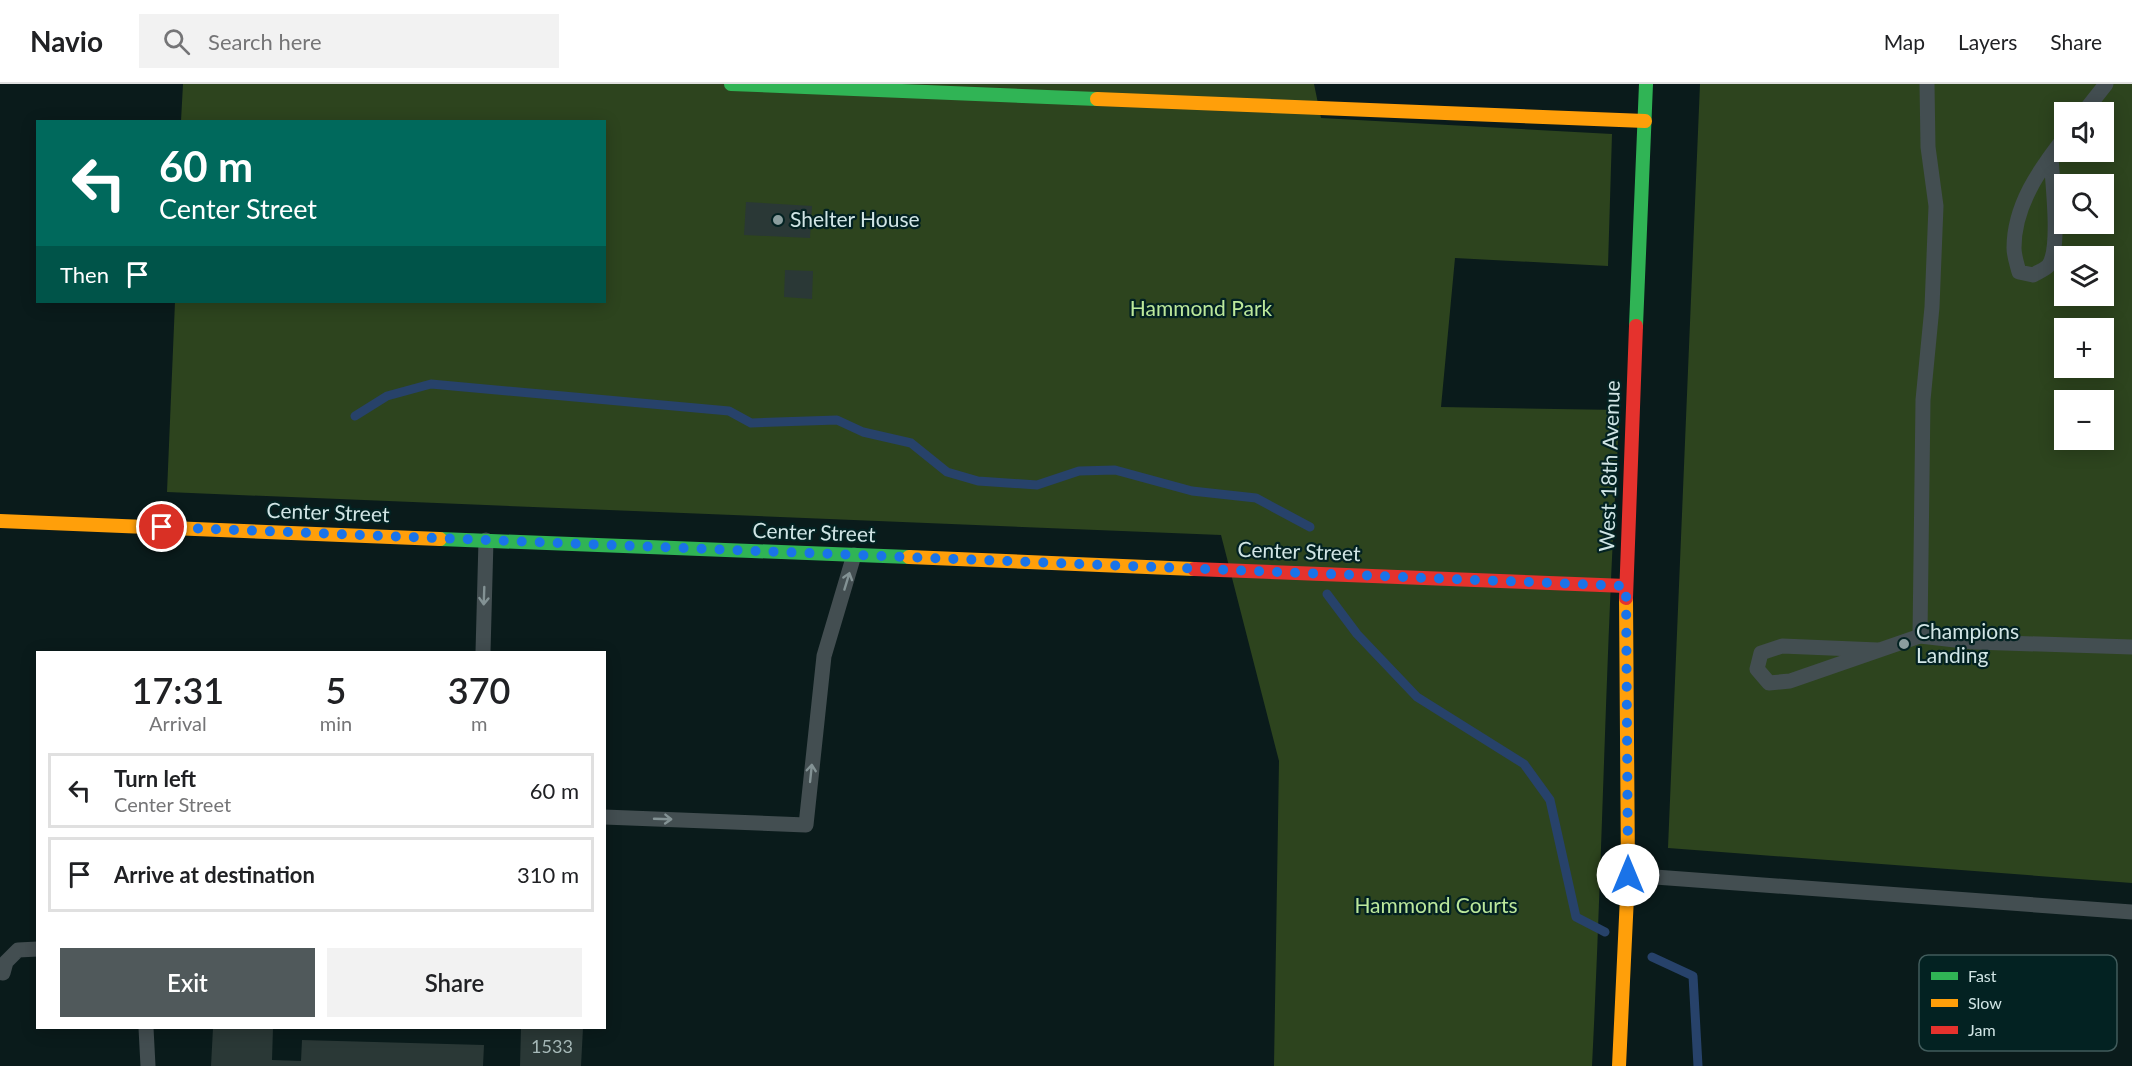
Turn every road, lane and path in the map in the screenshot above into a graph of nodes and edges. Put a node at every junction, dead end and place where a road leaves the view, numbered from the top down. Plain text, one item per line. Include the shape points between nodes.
1 (731, 84) edge
2 (1646, 84) edge
3 (1927, 84) edge
4 (2106, 84) edge
5 (2092, 102) edge
6 (1645, 121) junction
7 (2054, 151) edge
8 (2050, 156) junction
9 (0, 521) edge
10 (486, 540) junction
11 (854, 555) junction
12 (1626, 586) junction
13 (1920, 636) junction
14 (2132, 647) edge
15 (1878, 650) junction
16 (483, 651) edge
17 (606, 817) edge
18 (1628, 875) junction
19 (2132, 912) edge
20 (36, 949) edge
21 (3, 973) dead end
22 (146, 1029) edge
23 (148, 1066) edge
24 (1618, 1066) edge

1 - 6 street
2 - 6 street, West 18th Avenue
3 - 13 lane via 1928,147 1936,206 1923,400
4 - 5 lane
6 - 12 street, West 18th Avenue
7 - 8 lane
8 - 8 lane via 2021,206 2014,249 2019,272 2033,275 2048,267 2054,254
9 - 10 street, Center Street
10 - 11 street, Center Street
10 -> 16 lane
11 - 12 street, Center Street
17 -> 11 lane via 806,825 824,657
12 - 18 street, West 18th Avenue
13 - 14 lane via 1973,642
13 - 15 lane
15 - 15 lane via 1782,646 1761,653 1757,669 1769,683 1790,681
18 - 19 lane
18 - 24 street, West 18th Avenue
20 - 21 lane via 18,950 6,962
22 - 23 lane

